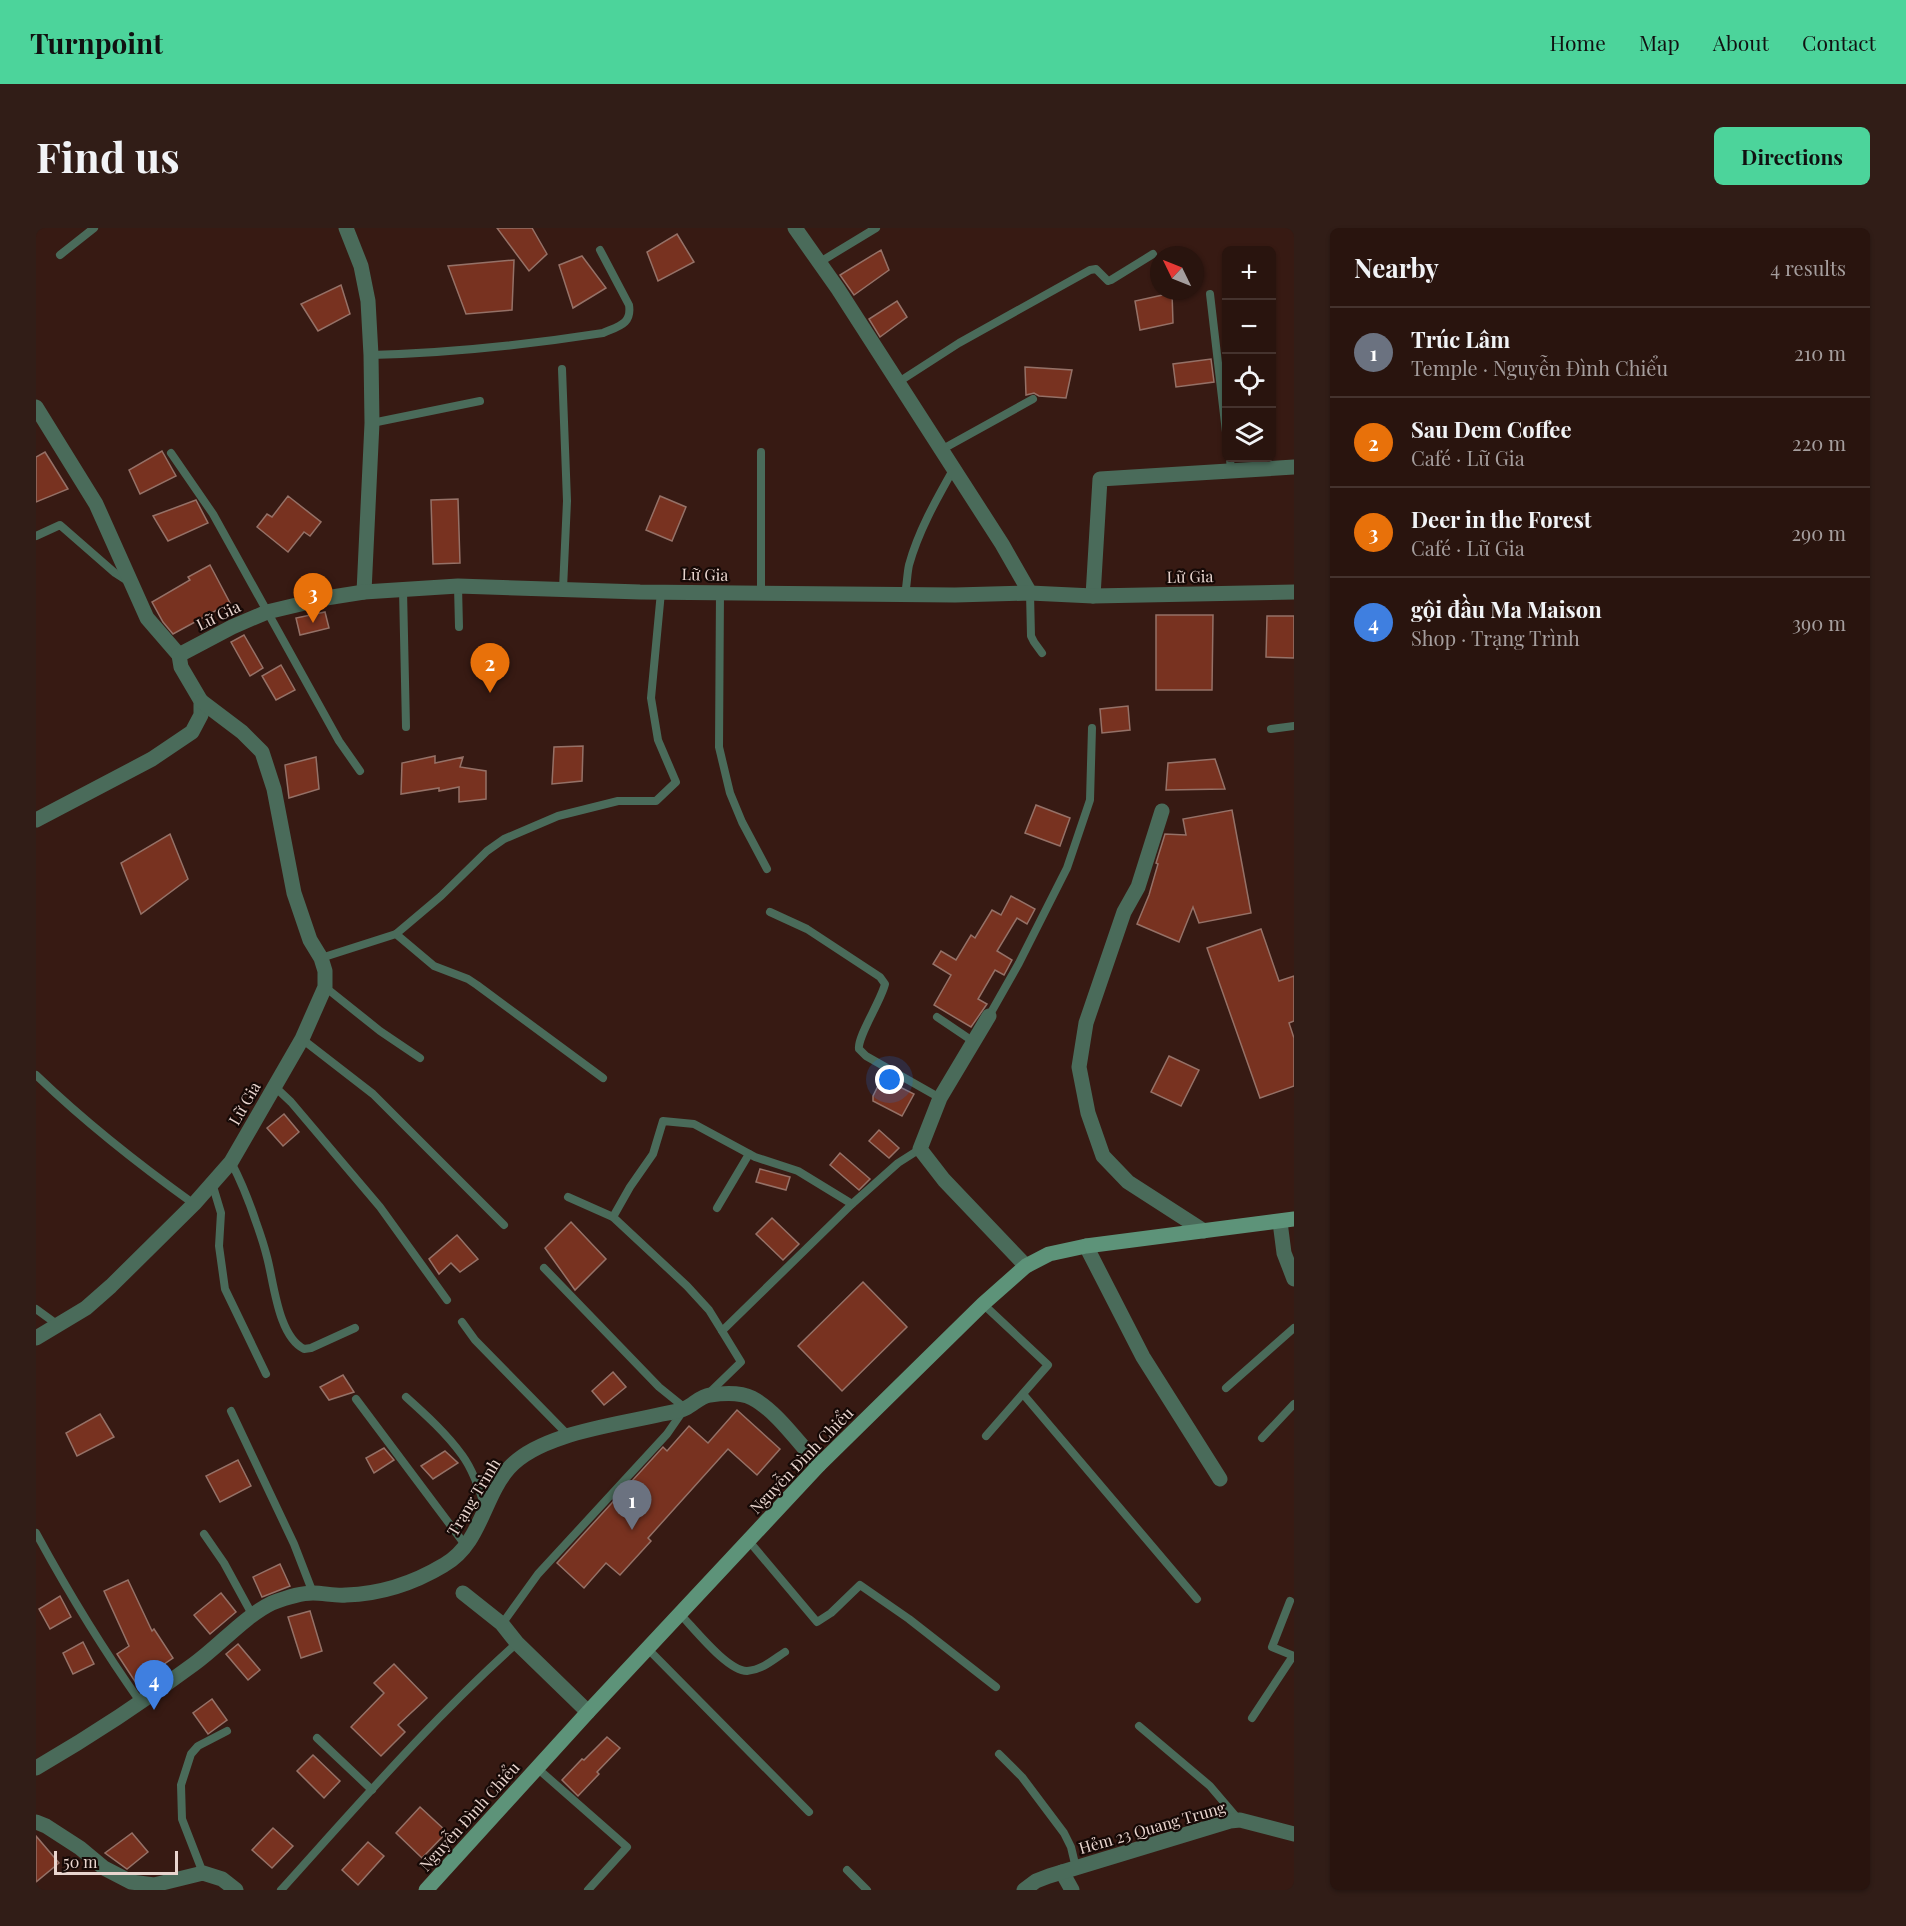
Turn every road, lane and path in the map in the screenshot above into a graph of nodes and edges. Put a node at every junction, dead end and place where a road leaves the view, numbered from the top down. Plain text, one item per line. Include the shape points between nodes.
1 (94, 228) edge
2 (346, 228) edge
3 (795, 228) edge
4 (876, 228) edge
5 (600, 250) dead end
6 (60, 255) dead end
7 (1150, 256) edge
8 (820, 262) junction
9 (1210, 294) dead end
10 (371, 355) junction
11 (562, 369) dead end
12 (897, 383) junction
13 (1033, 399) dead end
14 (480, 401) dead end
15 (36, 407) edge
16 (1224, 408) edge
17 (372, 423) junction
18 (941, 450) junction
19 (761, 452) dead end
20 (171, 453) dead end
21 (1230, 465) edge
22 (1294, 466) edge
23 (953, 470) junction
24 (36, 536) edge
25 (132, 584) junction
26 (458, 586) junction
27 (563, 589) junction
28 (403, 590) junction
29 (364, 592) junction
30 (661, 592) junction
31 (720, 592) junction
32 (1294, 592) edge
33 (761, 593) junction
34 (1030, 593) junction
35 (905, 594) junction
36 (1093, 596) junction
37 (267, 612) junction
38 (459, 627) dead end
39 (1042, 653) dead end
40 (179, 655) junction
41 (201, 701) junction
42 (1294, 726) edge
43 (406, 727) dead end
44 (1092, 728) dead end
45 (1271, 729) dead end
46 (360, 771) dead end
47 (1162, 811) dead end
48 (36, 820) edge
49 (767, 869) dead end
50 (771, 912) dead end
51 (396, 934) junction
52 (321, 957) junction
53 (325, 987) junction
54 (989, 1016) joint
55 (937, 1017) dead end
56 (303, 1039) junction
57 (975, 1042) junction
58 (420, 1058) dead end
59 (36, 1075) edge
60 (603, 1078) dead end
61 (274, 1086) junction
62 (940, 1098) junction
63 (920, 1149) junction
64 (749, 1154) junction
65 (231, 1162) junction
66 (212, 1184) junction
67 (568, 1197) dead end
68 (194, 1204) junction
69 (852, 1204) junction
70 (717, 1208) dead end
71 (613, 1217) junction
72 (1287, 1221) edge
73 (504, 1225) dead end
74 (1204, 1231) junction
75 (1086, 1245) junction
76 (1026, 1266) junction
77 (544, 1268) dead end
78 (1294, 1279) edge
79 (447, 1300) dead end
80 (983, 1304) junction
81 (36, 1309) edge
82 (462, 1322) dead end
83 (58, 1325) junction
84 (355, 1328) dead end
85 (1294, 1328) edge
86 (722, 1331) junction
87 (36, 1338) edge
88 (266, 1374) dead end
89 (1226, 1388) dead end
90 (1023, 1394) junction
91 (707, 1395) junction
92 (406, 1397) dead end
93 (357, 1399) dead end
94 (1294, 1404) edge
95 (686, 1408) junction
96 (231, 1411) dead end
97 (568, 1435) junction
98 (986, 1437) dead end
99 (1262, 1438) dead end
100 (819, 1465) junction
101 (1220, 1479) dead end
102 (486, 1510) junction
103 (36, 1533) edge
104 (204, 1534) dead end
105 (748, 1540) junction
106 (466, 1546) junction
107 (313, 1593) junction
108 (463, 1593) dead end
109 (1197, 1599) dead end
110 (1290, 1601) dead end
111 (680, 1613) junction
112 (253, 1616) junction
113 (502, 1624) junction
114 (517, 1643) junction
115 (647, 1648) junction
116 (785, 1652) dead end
117 (1293, 1656) edge
118 (996, 1687) dead end
119 (141, 1703) junction
120 (588, 1712) junction
121 (1251, 1718) dead end
122 (1139, 1726) dead end
123 (227, 1731) dead end
124 (317, 1738) dead end
125 (999, 1754) dead end
126 (36, 1768) edge
127 (537, 1768) junction
128 (372, 1790) junction
129 (809, 1812) dead end
130 (1240, 1820) junction
131 (36, 1822) edge
132 (1294, 1834) edge
133 (847, 1870) dead end
134 (1069, 1870) junction
135 (203, 1873) junction
136 (184, 1877) junction
137 (171, 1890) edge
138 (236, 1890) edge
139 (281, 1890) edge
140 (426, 1890) edge
141 (588, 1890) edge
142 (867, 1890) edge
143 (1024, 1890) edge
144 (1072, 1890) edge

1 - 6 lane
2 - 10 street via 366,289
3 - 8 street
4 - 8 lane
5 - 10 lane via 629,305 628,319 612,329 525,344
7 - 12 lane via 1110,280 1096,269 1090,270 959,343
8 - 12 street
9 - 16 lane
10 - 17 street
11 - 27 lane via 567,501
12 - 18 street
13 - 18 lane
14 - 17 lane
15 - 25 street via 96,504
17 - 29 street
18 - 23 street
19 - 33 lane
20 - 37 lane via 213,514
21 - 22 street
21 - 36 street via 1100,479
23 - 34 street
23 - 35 lane via 915,547
24 - 25 lane via 60,525
25 - 40 street via 147,618
26 - 27 street, Lữ Gia
26 - 28 street, Lữ Gia
26 - 38 lane
27 - 30 street, Lữ Gia
28 - 29 street, Lữ Gia
28 - 43 lane
29 - 37 street, Lữ Gia
30 - 31 street, Lữ Gia
30 - 51 lane via 651,698 658,740 676,782 656,801 618,801 558,816 504,839
31 - 33 street, Lữ Gia
31 - 49 lane via 719,747 729,794
32 - 36 street, Lữ Gia
33 - 35 street, Lữ Gia
34 - 35 street, Lữ Gia
34 - 36 street, Lữ Gia
34 - 39 lane via 1031,636
37 - 40 street, Lữ Gia
37 - 46 lane
40 - 41 street
41 - 48 street via 201,715 192,732 152,759
41 - 52 street via 262,752 274,789 294,893 310,940
42 - 45 lane
44 - 54 lane via 1090,800 1066,868
47 - 74 street via 1138,887 1124,912 1086,1023 1079,1067 1088,1113 1103,1156 1128,1182
50 - 62 lane via 807,929 880,977 885,984 883,994 859,1040 859,1049
51 - 52 lane
51 - 60 lane via 434,966 468,979
52 - 53 street
53 - 56 street, Lữ Gia
53 - 58 lane
54 - 57 street
55 - 57 lane
56 - 61 street, Lữ Gia
56 - 73 lane via 373,1095
57 - 62 street
59 - 68 lane via 119,1149
61 - 65 street, Lữ Gia
61 - 79 lane via 380,1207
62 - 63 street
63 - 69 lane
63 - 76 street via 944,1180
64 - 69 lane via 798,1171
64 - 70 lane
64 - 71 lane via 694,1124 663,1121 653,1154
65 - 66 street, Lữ Gia
65 - 84 lane via 256,1220 279,1310 294,1341 304,1349 311,1348
66 - 68 street, Lữ Gia
66 - 88 lane via 221,1214 219,1246 225,1289
67 - 71 lane
68 - 83 street, Lữ Gia via 111,1286
69 - 86 lane
71 - 86 lane via 709,1310
72 - 74 main road, Nguyễn Đình Chiểu
72 - 78 street via 1284,1253
74 - 75 main road, Nguyễn Đình Chiểu
75 - 76 main road, Nguyễn Đình Chiểu via 1049,1254
75 - 101 street via 1143,1358
76 - 80 main road, Nguyễn Đình Chiểu
77 - 95 lane via 659,1387
80 - 90 lane via 1048,1365
80 - 100 main road, Nguyễn Đình Chiểu
81 - 83 lane
82 - 97 lane
83 - 87 street, Lữ Gia
85 - 89 lane
86 - 91 lane via 741,1362
90 - 98 lane
90 - 109 lane
91 - 95 street, Trạng Trình
91 - 100 street via 731,1393 752,1398
92 - 102 lane via 463,1455
93 - 106 lane
94 - 99 lane
95 - 97 street, Trạng Trình
95 - 113 lane via 667,1434 538,1574
96 - 107 lane
97 - 102 street, Trạng Trình via 523,1455 502,1477
100 - 105 main road, Nguyễn Đình Chiểu
102 - 106 street, Trạng Trình
103 - 119 lane via 75,1604
104 - 112 lane
105 - 111 main road, Nguyễn Đình Chiểu
105 - 118 lane via 817,1622 860,1585
106 - 107 street, Trạng Trình via 422,1577 385,1590 344,1596
107 - 112 street, Trạng Trình via 291,1596
108 - 113 street
110 - 117 lane via 1272,1647
111 - 115 main road, Nguyễn Đình Chiểu
111 - 116 lane via 738,1669 763,1667
112 - 119 street, Trạng Trình
113 - 114 street
114 - 120 street
114 - 128 lane via 488,1668
115 - 120 main road, Nguyễn Đình Chiểu
115 - 129 lane
117 - 121 lane
119 - 126 street, Trạng Trình
120 - 127 main road, Nguyễn Đình Chiểu
122 - 130 lane via 1210,1786
123 - 135 lane via 191,1754 181,1785 182,1819
124 - 128 lane
125 - 134 lane via 1022,1777 1064,1833 1071,1847
127 - 140 main road, Nguyễn Đình Chiểu
127 - 141 lane via 627,1847
128 - 139 lane
130 - 132 street, Hẻm 23 Quang Trung
130 - 134 street, Hẻm 23 Quang Trung
131 - 136 street via 131,1882 154,1885
133 - 142 lane
134 - 143 street, Hẻm 23 Quang Trung via 1036,1881
134 - 144 street
135 - 136 street
135 - 138 street via 222,1879
136 - 137 street

